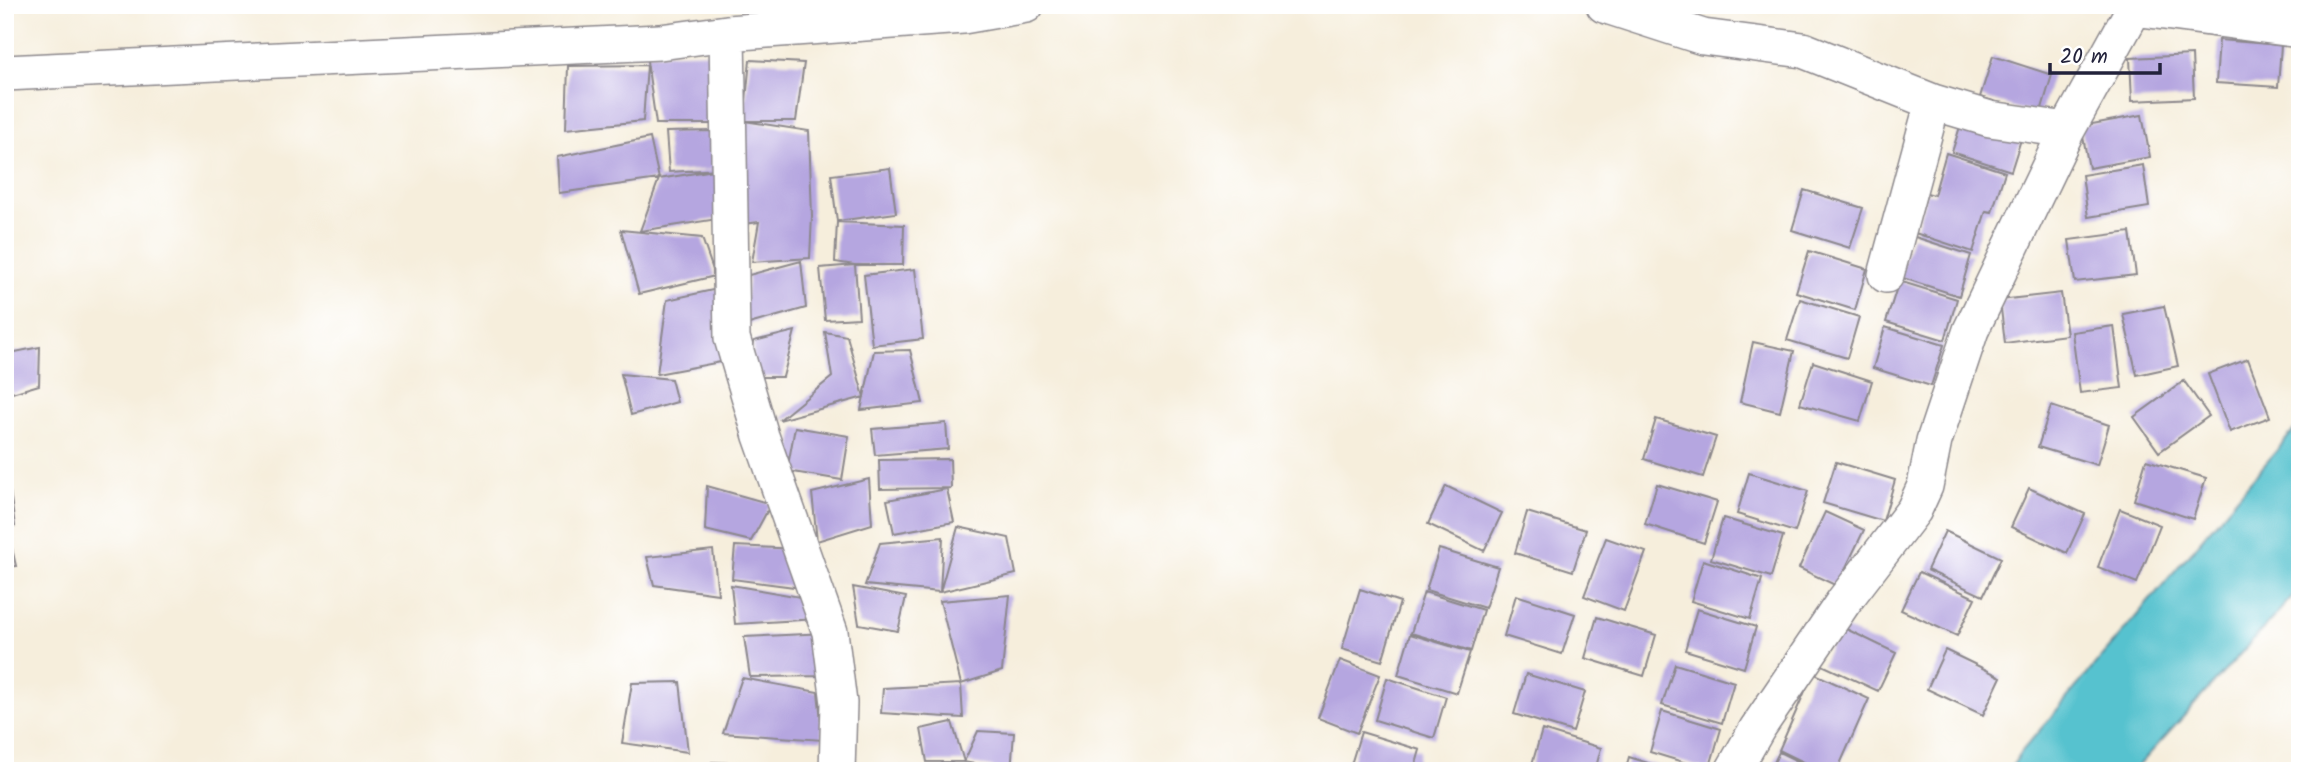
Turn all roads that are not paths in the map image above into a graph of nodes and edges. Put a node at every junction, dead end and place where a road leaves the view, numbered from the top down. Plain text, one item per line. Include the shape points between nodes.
1 (1026, 5) edge
2 (1604, 5) edge
3 (2135, 7) edge
4 (2300, 30) edge
5 (727, 33) junction
6 (5, 73) edge
7 (1933, 102) junction
8 (2067, 130) junction
9 (1886, 275) dead end
10 (837, 771) edge
11 (1733, 771) edge

1 - 5 street via 963,16
2 - 7 street via 1703,37 1802,50
3 - 4 street
3 - 8 street
5 - 6 street via 660,43
5 - 10 street via 732,338 830,632 839,703
7 - 8 street via 1990,120
7 - 9 street
8 - 11 street via 1971,330 1914,510 1844,601

